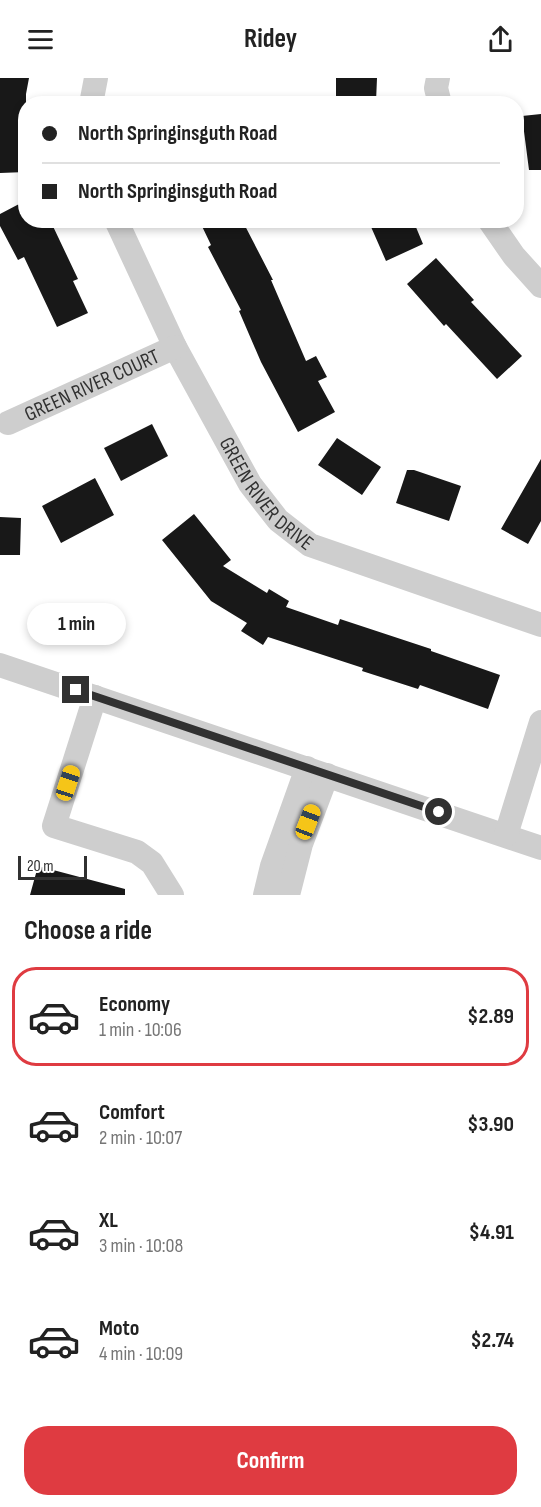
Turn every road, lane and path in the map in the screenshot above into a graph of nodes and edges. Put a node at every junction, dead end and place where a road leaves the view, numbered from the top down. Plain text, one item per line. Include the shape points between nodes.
1 (96, 78) edge
2 (438, 78) edge
3 (93, 96) edge
4 (438, 96) edge
5 (120, 228) edge
6 (495, 228) edge
7 (541, 286) edge
8 (175, 347) junction
9 (8, 423) dead end
10 (541, 625) edge
11 (0, 665) edge
12 (95, 697) junction
13 (541, 722) edge
14 (317, 771) junction
15 (506, 835) junction
16 (541, 848) edge
17 (172, 895) edge
18 (264, 895) edge
19 (288, 895) edge

1 - 3 street
2 - 4 street
5 - 8 street, GREEN RIVER DRIVE
6 - 7 street
8 - 9 street, GREEN RIVER COURT
8 - 10 street, GREEN RIVER DRIVE via 250,484 278,520 310,545
11 - 12 street
12 - 14 street
12 - 17 street via 54,826 137,852 152,863
13 - 15 street
14 - 15 street
14 - 18 street via 272,866
14 - 19 street
15 - 16 street

